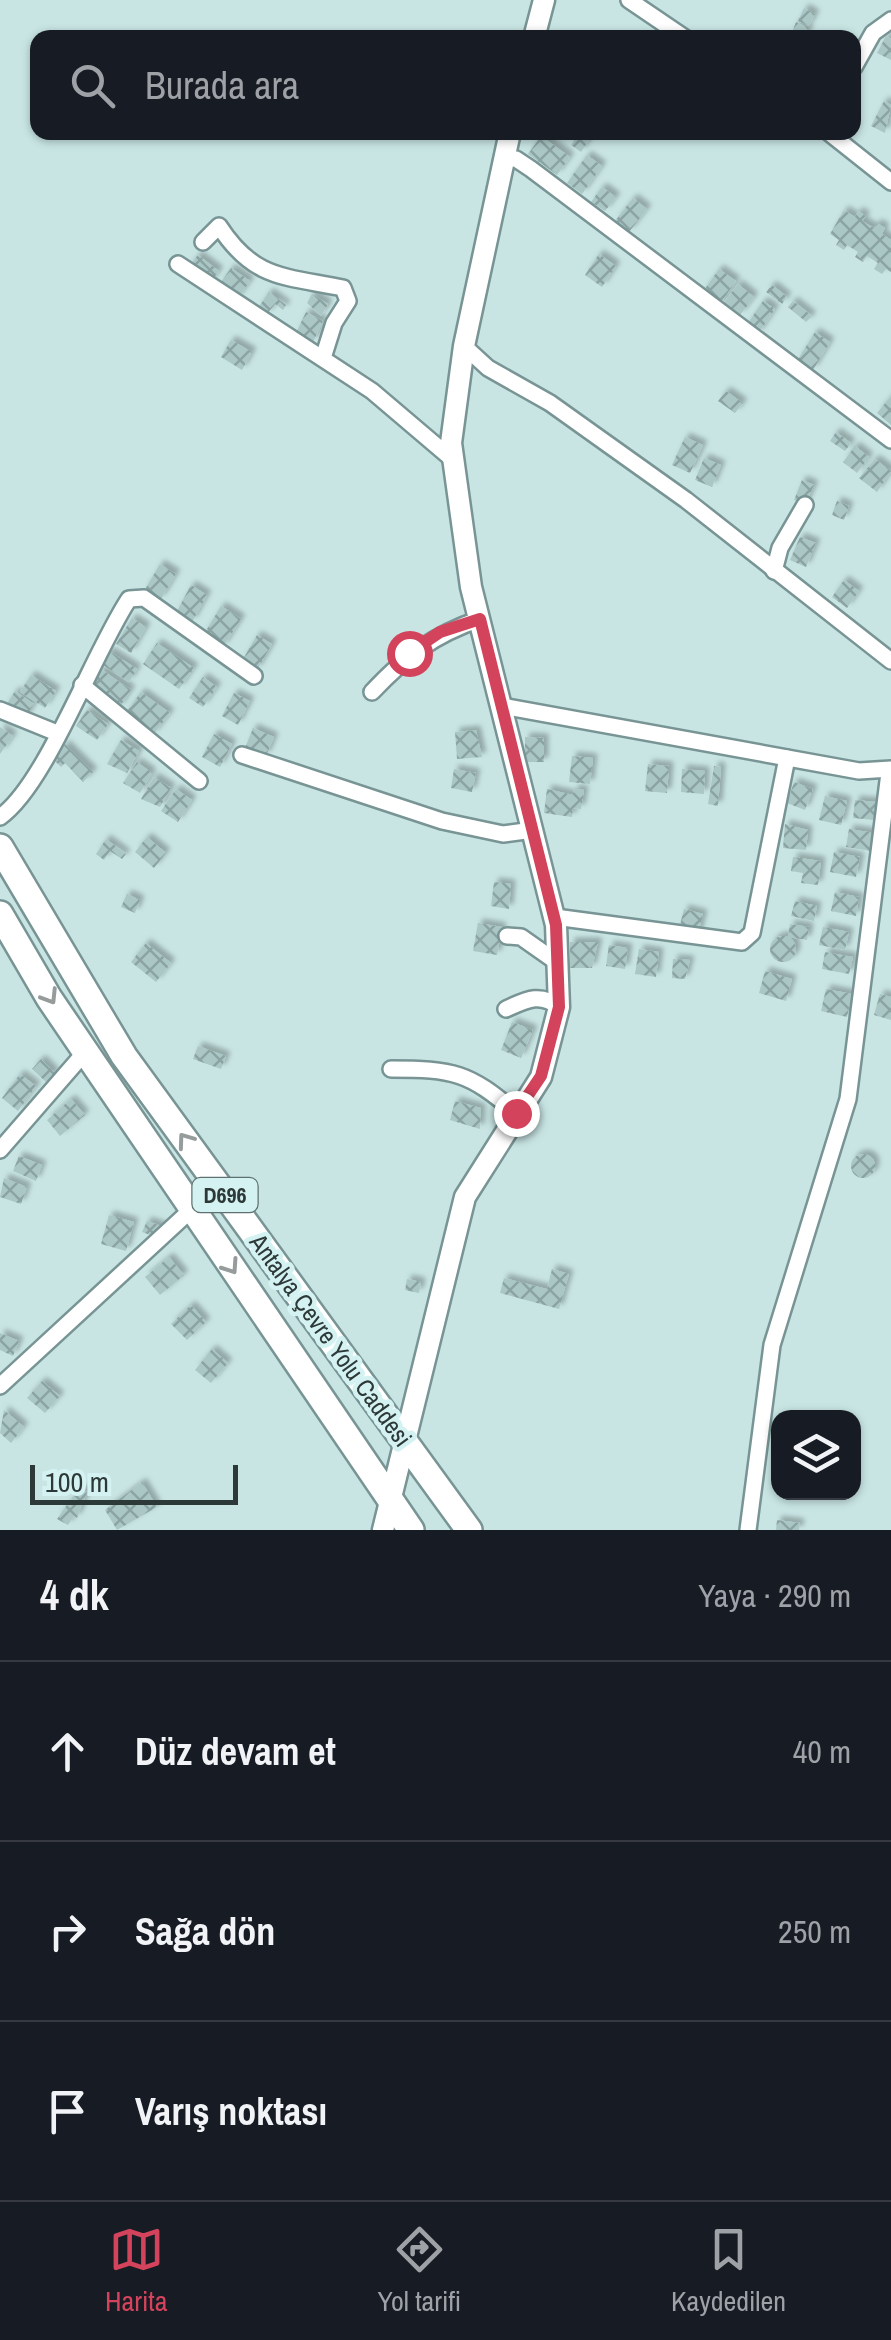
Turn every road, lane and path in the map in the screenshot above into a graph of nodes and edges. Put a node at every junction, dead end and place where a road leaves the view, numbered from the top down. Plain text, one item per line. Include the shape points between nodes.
1 (544, 0) edge
2 (629, 0) edge
3 (891, 20) edge
4 (536, 30) edge
5 (673, 30) edge
6 (861, 54) edge
7 (508, 140) edge
8 (838, 140) edge
9 (503, 159) junction
10 (891, 182) edge
11 (203, 242) dead end
12 (178, 264) dead end
13 (464, 346) junction
14 (323, 358) junction
15 (891, 440) edge
16 (452, 459) junction
17 (805, 505) dead end
18 (774, 571) junction
19 (480, 619) junction
20 (891, 660) edge
21 (254, 676) dead end
22 (82, 685) junction
23 (372, 692) dead end
24 (502, 706) junction
25 (0, 710) edge
26 (57, 732) junction
27 (242, 755) dead end
28 (787, 758) junction
29 (890, 771) edge
30 (199, 782) dead end
31 (0, 817) edge
32 (533, 830) junction
33 (0, 847) edge
34 (0, 914) edge
35 (554, 917) junction
36 (507, 936) dead end
37 (558, 962) junction
38 (559, 1007) junction
39 (506, 1009) dead end
40 (86, 1051) junction
41 (391, 1069) dead end
42 (516, 1113) junction
43 (0, 1150) edge
44 (192, 1209) junction
45 (0, 1386) edge
46 (402, 1439) junction
47 (391, 1503) junction
48 (382, 1530) edge
49 (412, 1530) edge
50 (469, 1530) edge
51 (748, 1530) edge

1 - 4 street
2 - 5 street
3 - 6 street via 872,33
7 - 9 street
8 - 10 street
9 - 13 street
9 - 15 street via 531,169
11 - 14 street via 218,226 232,247 273,277 343,288 348,301
12 - 14 street
13 - 16 street
13 - 18 street via 686,500
14 - 16 street
16 - 19 street
17 - 18 street
18 - 20 street
19 - 23 street via 424,643
19 - 24 street
21 - 22 street via 144,598 129,599
22 - 26 street
22 - 30 street
24 - 28 street
24 - 32 street
25 - 26 street
26 - 31 street via 30,784
27 - 32 street via 469,828
28 - 29 street
28 - 35 street via 752,932 742,942
29 - 51 street via 848,1099 772,1345
32 - 35 street
46 -> 33 highway, Antalya Çevre Yolu Caddesi / D696 via 124,1056
34 -> 40 highway, Antalya Çevre Yolu Caddesi / D696
35 - 37 street
36 - 37 street via 521,937
37 - 38 street
38 - 39 street via 533,997
38 - 42 street via 541,1076
40 - 43 street
40 - 44 highway, Antalya Çevre Yolu Caddesi / D696
41 - 42 street via 472,1078
42 - 46 street via 465,1197
44 - 45 street
44 -> 47 highway, Antalya Çevre Yolu Caddesi / D696
46 - 47 street
46 - 50 highway, Antalya Çevre Yolu Caddesi / D696
47 - 48 street
47 - 49 highway, Antalya Çevre Yolu Caddesi / D696

